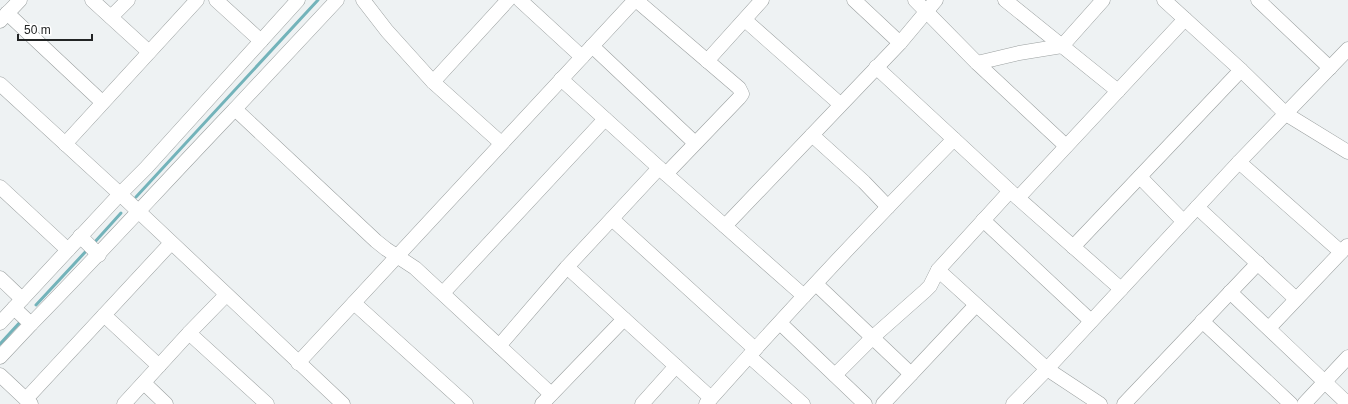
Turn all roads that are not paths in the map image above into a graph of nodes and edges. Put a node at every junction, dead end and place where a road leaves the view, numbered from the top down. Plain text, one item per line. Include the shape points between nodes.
1 (20, 0) edge
2 (92, 0) edge
3 (128, 0) edge
4 (197, 0) edge
5 (216, 0) edge
6 (298, 0) edge
7 (337, 0) edge
8 (363, 0) edge
9 (508, 0) edge
10 (520, 0) edge
11 (636, 0) edge
12 (854, 0) edge
13 (915, 0) edge
14 (936, 0) edge
15 (1005, 0) edge
16 (1103, 0) edge
17 (1164, 0) edge
18 (1258, 0) edge
19 (760, 1) edge
20 (926, 11) junction
21 (4, 17) edge
22 (111, 17) junction
23 (1185, 19) junction
24 (745, 20) junction
25 (261, 41) junction
26 (900, 43) junction
27 (592, 46) junction
28 (1062, 46) junction
29 (1348, 49) edge
30 (149, 52) junction
31 (582, 57) junction
32 (707, 61) junction
33 (978, 63) junction
34 (876, 68) junction
35 (1330, 68) junction
36 (1241, 70) junction
37 (561, 79) junction
38 (433, 82) junction
39 (0, 84) edge
40 (1118, 91) junction
41 (102, 102) junction
42 (840, 104) junction
43 (235, 110) junction
44 (1286, 114) junction
45 (605, 119) junction
46 (812, 135) junction
47 (954, 139) junction
48 (501, 143) junction
49 (695, 143) junction
50 (65, 144) junction
51 (1066, 146) junction
52 (1348, 152) edge
53 (1239, 162) junction
54 (146, 168) junction
55 (176, 170) junction
56 (662, 171) junction
57 (1140, 177) junction
58 (0, 187) edge
59 (120, 194) junction
60 (1014, 194) junction
61 (888, 206) junction
62 (1197, 207) junction
63 (138, 212) junction
64 (612, 219) junction
65 (983, 220) junction
66 (1183, 221) junction
67 (725, 226) junction
68 (80, 236) junction
69 (171, 243) junction
70 (1073, 247) junction
71 (1345, 249) edge
72 (68, 250) junction
73 (98, 255) junction
74 (396, 256) junction
75 (1258, 263) junction
76 (567, 267) junction
77 (938, 270) junction
78 (0, 278) edge
79 (816, 284) junction
80 (1121, 289) junction
81 (1230, 292) junction
82 (443, 293) junction
83 (226, 295) junction
84 (804, 296) junction
85 (1296, 299) junction
86 (18, 303) junction
87 (354, 303) junction
88 (976, 305) junction
89 (104, 315) junction
90 (624, 319) junction
91 (1091, 321) junction
92 (1202, 321) junction
93 (0, 323) edge
94 (780, 323) junction
95 (30, 324) junction
96 (1269, 328) junction
97 (189, 333) junction
98 (873, 337) junction
99 (499, 346) junction
100 (752, 352) junction
101 (0, 357) edge
102 (1348, 357) edge
103 (298, 362) junction
104 (159, 366) junction
105 (676, 366) junction
106 (1047, 369) junction
107 (911, 374) junction
108 (0, 375) edge
109 (835, 375) junction
110 (1324, 382) junction
111 (144, 383) junction
112 (547, 399) edge
113 (709, 401) edge
114 (29, 402) edge
115 (124, 404) edge
116 (166, 404) edge
117 (267, 404) edge
118 (343, 404) edge
119 (466, 404) edge
120 (642, 404) edge
121 (803, 404) edge
122 (865, 404) edge
123 (883, 404) edge
124 (1013, 404) edge
125 (1100, 404) edge
126 (1124, 404) edge
127 (1291, 404) edge
128 (1304, 404) edge
129 (1348, 404) edge

1 - 21 street
2 - 22 street
3 - 22 street
4 - 30 street
5 - 25 street
6 - 25 street
7 - 43 street
8 - 38 street
9 - 38 street
10 - 31 street
11 - 27 street
11 - 32 street
12 - 26 street
13 - 20 street
14 - 20 street
15 - 28 street
16 - 28 street
17 - 23 street
18 - 35 street
19 - 24 street
20 - 26 street
20 - 33 street
21 - 41 street
22 - 30 street
23 - 36 street
23 - 40 street
24 - 32 street
24 - 42 street
25 - 54 street
26 - 34 street
27 - 31 street
27 - 49 street
28 - 33 street
28 - 40 street
29 - 35 street
30 - 41 street
31 - 37 street
32 - 49 street via 739,88 742,94
33 - 51 street
34 - 42 street
34 - 47 street
35 - 44 street
36 - 44 street
36 - 57 street
37 - 45 street
37 - 48 street
38 - 48 street
39 - 50 street
40 - 51 street
41 - 50 street
42 - 46 street
43 - 55 street
43 - 74 street via 376,241
44 - 52 street
44 - 53 street
45 - 56 street
45 - 82 street
46 - 61 street
46 - 67 street
47 - 60 street
47 - 61 street
48 - 74 street
49 - 56 street
50 - 59 street
51 - 60 street
53 - 62 street
53 - 71 street
54 - 55 street
54 - 59 street
55 - 63 street
56 - 64 street
56 - 67 street
57 - 66 street
57 - 70 street
58 - 72 street
59 - 63 street
59 - 68 street
60 - 65 street
60 - 70 street
61 - 79 street
62 - 66 street
62 - 75 street
63 - 69 street
63 - 73 street
64 - 76 street
64 - 100 street
65 - 77 street
65 - 91 street
66 - 80 street
67 - 84 street
68 - 72 street
68 - 73 street
69 - 83 street
69 - 89 street
70 - 80 street
71 - 85 street
72 - 86 street
73 - 95 street
74 - 82 street via 415,268
74 - 87 street
75 - 81 street
75 - 85 street
76 - 90 street
76 - 99 street
77 - 88 street
77 - 98 street via 930,286
78 - 86 street
79 - 84 street
79 - 98 street
80 - 91 street
81 - 92 street
81 - 96 street
82 - 99 street
83 - 97 street
83 - 103 street
84 - 94 street
85 - 96 street
86 - 93 street
86 - 95 street
87 - 103 street
87 - 119 street
88 - 106 street
88 - 107 street
89 - 104 street
89 - 114 street
90 - 105 street
90 - 112 street
91 - 106 street
92 - 126 street
92 - 127 street
94 - 100 street
94 - 109 street
95 - 101 street
96 - 110 street
97 - 104 street
97 - 117 street
98 - 107 street
98 - 109 street
99 - 112 street
100 - 113 street
100 - 121 street
102 - 110 street
103 - 118 street
104 - 111 street
105 - 113 street
105 - 120 street
106 - 124 street
106 - 125 street
107 - 123 street
108 - 114 street
109 - 122 street
110 - 128 street
110 - 129 street
111 - 115 street
111 - 116 street

